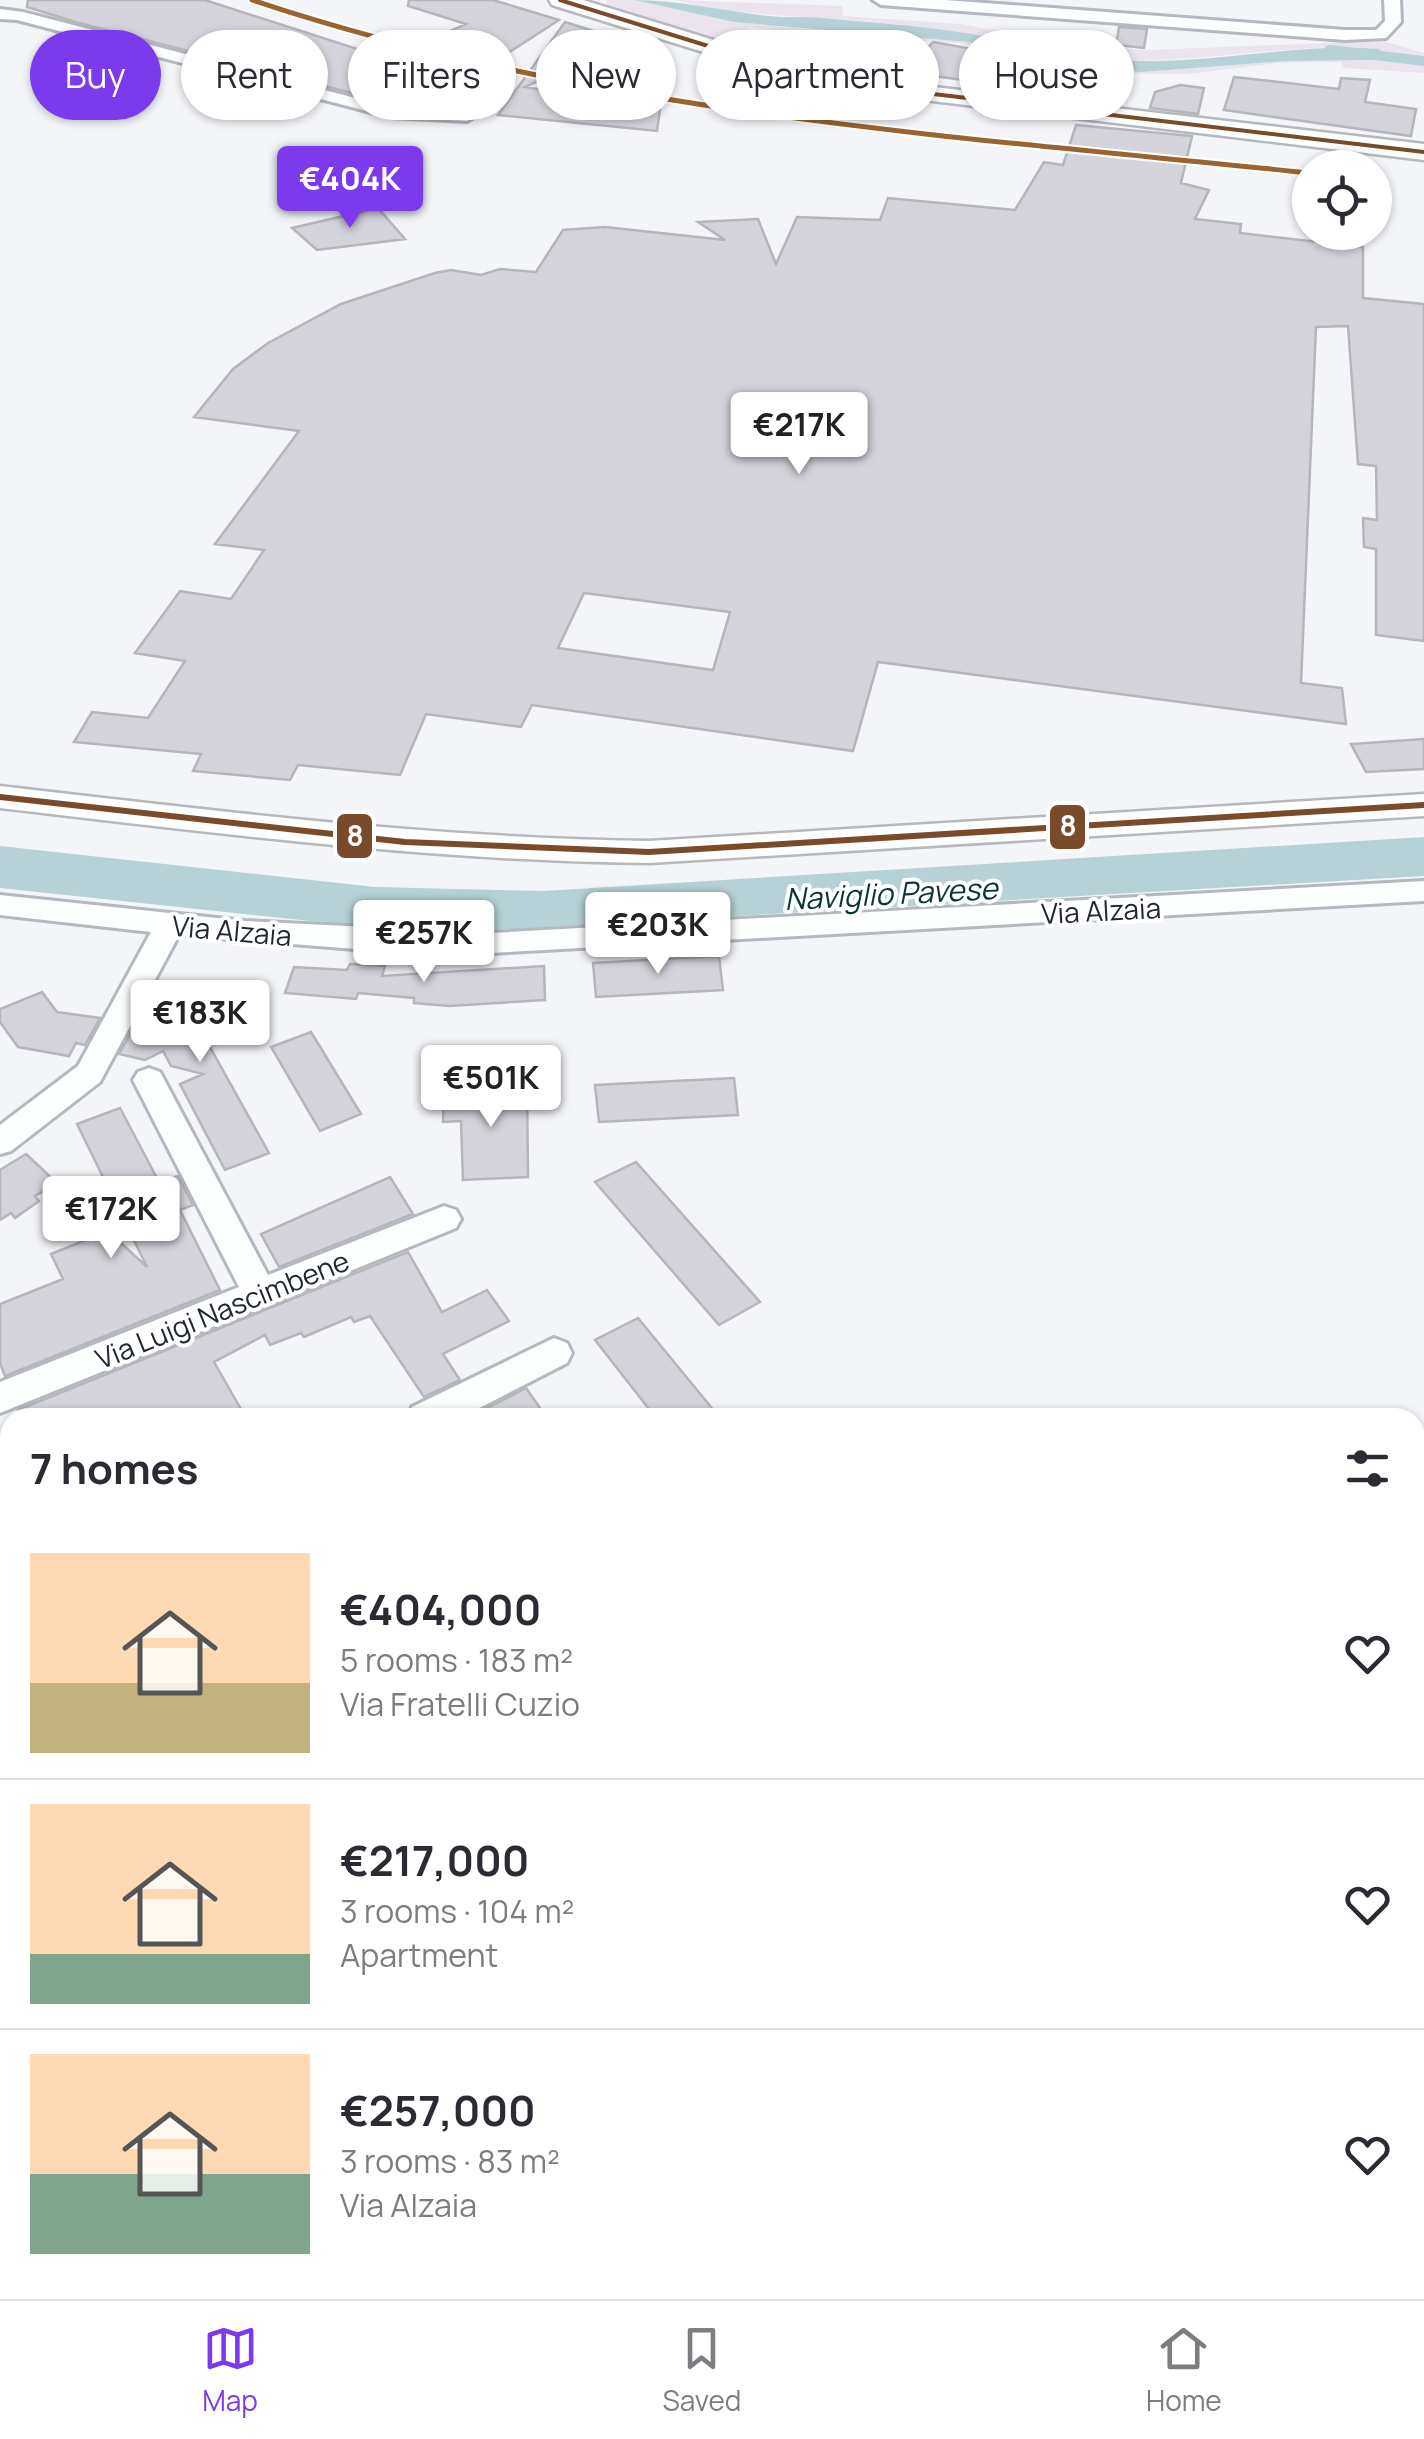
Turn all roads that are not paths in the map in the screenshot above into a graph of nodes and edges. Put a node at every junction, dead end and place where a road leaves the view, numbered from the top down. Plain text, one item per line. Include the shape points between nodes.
1 (881, 0) edge
2 (1392, 0) edge
3 (570, 1) edge
4 (0, 14) edge
5 (348, 101) edge
6 (1424, 152) edge
7 (0, 797) edge
8 (1424, 805) edge
9 (1424, 892) edge
10 (0, 905) edge
11 (170, 925) junction
12 (149, 1080) dead end
13 (0, 1142) edge
14 (444, 1219) dead end
15 (260, 1294) junction
16 (554, 1353) dead end
17 (0, 1398) edge
18 (445, 1408) edge

1 - 2 street via 1345,36 1380,35 1393,22
3 - 6 main road via 750,58 874,87
4 - 5 street
7 - 8 street via 578,853
9 - 11 street, Via Alzaia via 558,942 390,942
10 - 11 street, Via Alzaia
11 - 13 street via 90,1074
12 - 15 street
14 - 15 street, Via Luigi Nascimbene
15 - 17 street, Via Luigi Nascimbene
16 - 18 street

